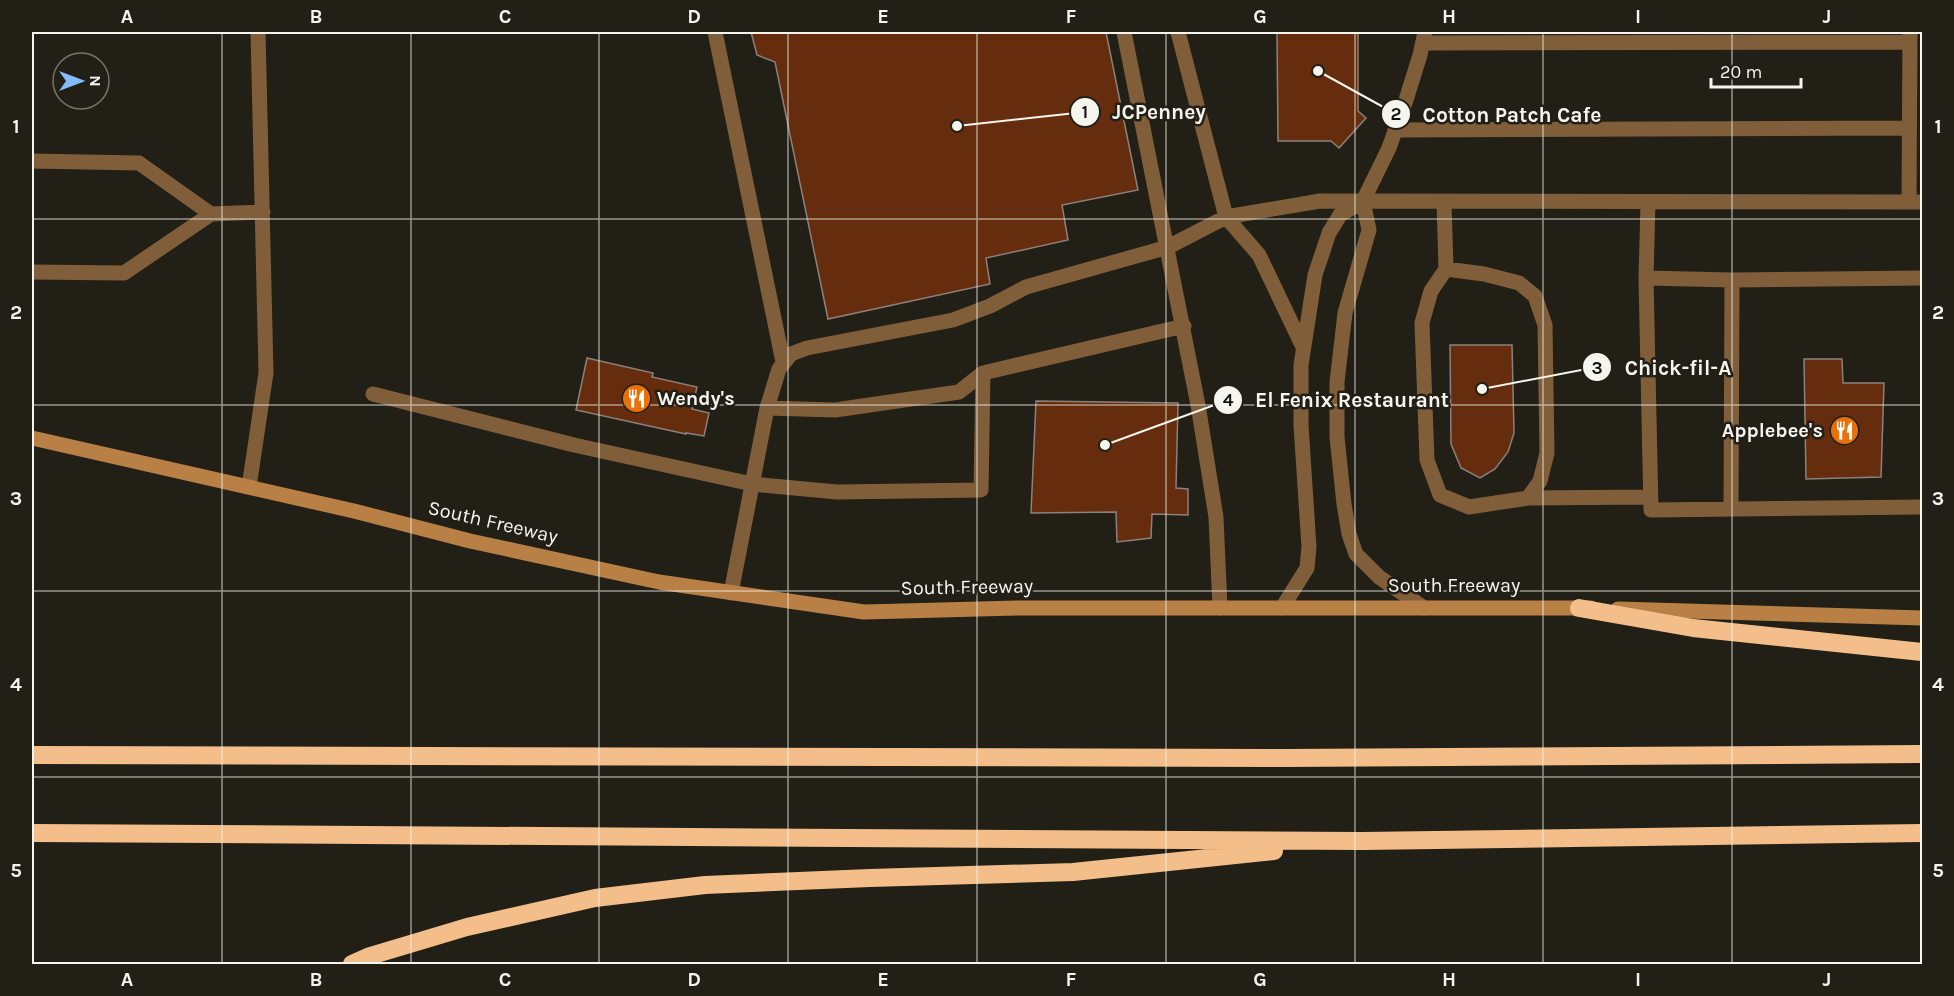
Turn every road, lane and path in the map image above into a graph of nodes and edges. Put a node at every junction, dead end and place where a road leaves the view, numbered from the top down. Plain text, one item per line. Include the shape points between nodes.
1 (258, 32) edge
2 (715, 32) edge
3 (1124, 32) edge
4 (1178, 32) edge
5 (1424, 37) edge
6 (1910, 37) edge
7 (1909, 128) junction
8 (1395, 130) junction
9 (32, 161) edge
10 (1363, 201) junction
11 (1444, 202) junction
12 (1916, 202) edge
13 (1648, 203) junction
14 (263, 212) junction
15 (211, 214) junction
16 (1226, 218) junction
17 (1168, 247) junction
18 (1446, 269) junction
19 (32, 272) edge
20 (1646, 278) junction
21 (1923, 278) edge
22 (1732, 280) junction
23 (1184, 326) junction
24 (1303, 347) junction
25 (783, 362) junction
26 (983, 373) junction
27 (373, 394) dead end
28 (767, 408) junction
29 (32, 438) edge
30 (752, 484) junction
31 (249, 487) junction
32 (1650, 496) junction
33 (1528, 498) junction
34 (1923, 507) edge
35 (1731, 509) junction
36 (731, 593) junction
37 (1220, 608) junction
38 (1282, 608) junction
39 (1424, 608) junction
40 (1579, 608) junction
41 (1923, 618) edge
42 (1923, 652) edge
43 (1923, 754) edge
44 (32, 755) edge
45 (1923, 832) edge
46 (32, 833) edge
47 (1362, 841) junction
48 (352, 964) edge

1 - 14 lane
2 - 25 lane
3 - 17 lane
4 - 16 lane
5 - 6 lane
5 - 8 lane
6 - 7 lane
7 - 8 lane
7 - 12 lane
8 - 10 lane
9 - 15 lane via 139,163
10 - 11 lane
10 - 16 lane via 1320,201
10 - 24 lane via 1340,215 1329,233 1315,275
10 - 39 lane via 1369,230 1345,313 1337,382 1337,437 1344,504 1356,554 1379,577
11 - 13 lane
11 - 18 lane
12 - 13 lane
13 - 20 lane
14 - 15 lane
14 - 31 lane via 266,373
15 - 19 lane via 124,273
16 - 17 lane
16 - 24 lane via 1258,255
17 - 23 lane
17 - 25 lane via 1026,287 953,320 807,348
18 - 33 lane via 1519,284 1535,296 1545,325 1547,453 1540,481
18 - 33 lane via 1431,291 1422,323 1427,460 1433,477 1440,495 1469,507
20 - 22 lane
20 - 32 lane
21 - 22 lane
22 - 35 lane
23 - 26 lane
23 - 37 lane via 1216,517
24 - 38 lane via 1301,425 1309,547 1307,568
25 - 28 lane
26 - 28 lane via 959,392 835,410
26 - 30 lane via 981,490 837,492
27 - 30 lane via 573,445
28 - 30 lane
29 - 31 main road, South Freeway
30 - 36 lane
31 - 36 main road, South Freeway via 481,544 659,582
32 - 33 lane
32 - 35 lane via 1651,510
34 - 35 lane
36 - 37 main road, South Freeway via 864,612
37 - 38 main road, South Freeway
38 - 39 main road, South Freeway
39 - 40 main road, South Freeway
40 - 41 main road, South Freeway
40 - 42 highway via 1693,628
43 - 44 highway via 1309,758
45 - 47 highway
46 - 47 highway
47 - 48 highway via 1073,872 705,885 606,896 467,927

